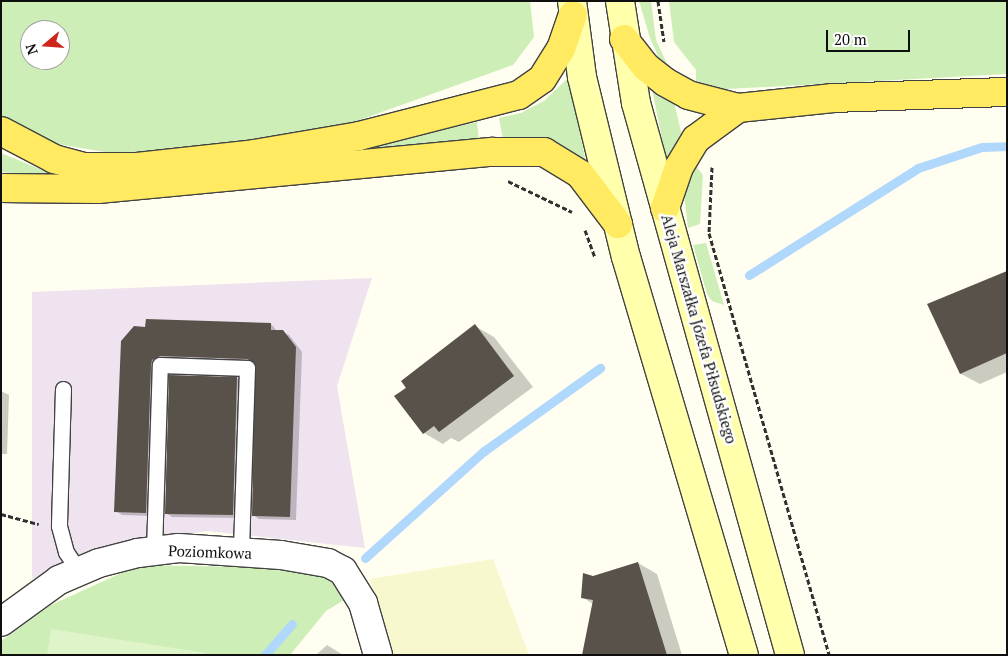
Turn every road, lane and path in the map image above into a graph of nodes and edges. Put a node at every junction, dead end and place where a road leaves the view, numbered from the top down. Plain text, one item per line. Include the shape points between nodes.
1 (620, 1) edge
2 (658, 1) edge
3 (573, 8) edge
4 (624, 39) junction
5 (666, 46) dead end
6 (1007, 92) edge
7 (738, 108) junction
8 (1, 131) edge
9 (696, 139) junction
10 (504, 179) dead end
11 (1, 188) edge
12 (665, 208) junction
13 (580, 217) dead end
14 (618, 224) junction
15 (583, 225) dead end
16 (598, 264) dead end
17 (63, 388) dead end
18 (1, 514) edge
19 (31, 523) dead end
20 (154, 551) junction
21 (241, 553) junction
22 (79, 571) junction
23 (1, 622) edge
24 (378, 655) edge
25 (744, 655) edge
26 (790, 655) edge
27 (829, 655) edge

1 - 4 main road, Aleja Marszałka Józefa Piłsudskiego
2 - 5 path via 662,39
3 - 8 main road via 561,49 542,79 519,95 359,136 254,154 137,167 84,168 54,159
3 - 14 main road via 582,77
4 - 7 main road via 646,67 665,82 688,95
4 - 12 main road, Aleja Marszałka Józefa Piłsudskiego via 636,103
6 - 7 main road via 824,98
7 - 9 main road
9 - 12 main road via 679,167
9 - 27 path via 712,163 710,233
10 - 13 path via 550,199
11 - 14 main road via 98,189 493,152 544,152 580,174
12 - 26 main road, Aleja Marszałka Józefa Piłsudskiego
14 - 25 main road
15 - 16 path
17 - 22 lane via 59,526 66,552
18 - 19 path
20 - 21 street, Poziomkowa via 179,548
20 - 21 lane via 160,365 247,368
20 - 22 street, Poziomkowa via 99,563
21 - 24 street, Poziomkowa via 328,563 343,571 363,603
22 - 23 street, Poziomkowa via 59,580

